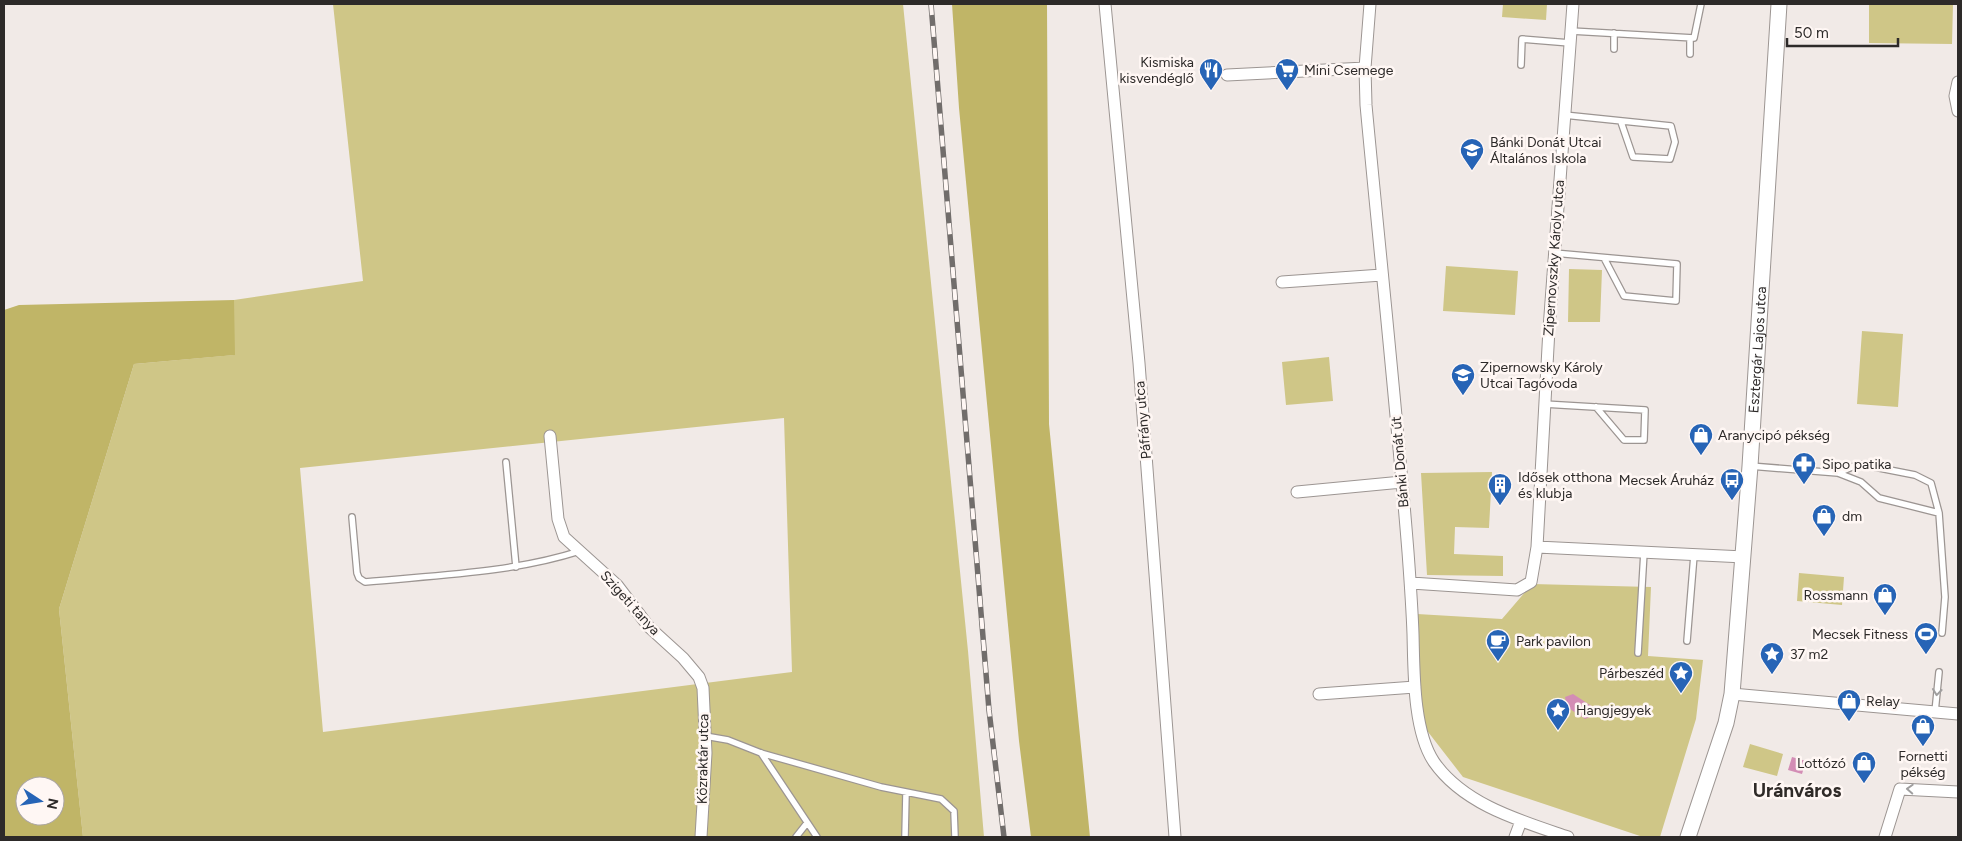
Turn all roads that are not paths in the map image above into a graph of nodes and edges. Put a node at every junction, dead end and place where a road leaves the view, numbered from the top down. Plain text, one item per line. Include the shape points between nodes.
1 (1105, 4) edge
2 (1370, 4) edge
3 (1572, 4) edge
4 (1701, 4) edge
5 (1779, 4) edge
6 (1614, 33) junction
7 (1570, 37) junction
8 (1690, 38) junction
9 (1614, 49) dead end
10 (1690, 54) dead end
11 (1520, 65) dead end
12 (1365, 68) junction
13 (1227, 75) dead end
14 (1958, 82) edge
15 (1958, 111) edge
16 (1564, 115) junction
17 (1621, 122) junction
18 (1554, 253) junction
19 (1604, 258) junction
20 (1382, 275) junction
21 (1282, 282) dead end
22 (1544, 404) junction
23 (1596, 407) junction
24 (550, 436) dead end
25 (506, 462) dead end
26 (1750, 466) junction
27 (1838, 473) junction
28 (1402, 482) junction
29 (1296, 492) dead end
30 (1939, 513) junction
31 (352, 517) dead end
32 (1537, 547) junction
33 (580, 551) junction
34 (1644, 552) junction
35 (1694, 555) junction
36 (1744, 558) junction
37 (516, 567) junction
38 (1411, 583) junction
39 (1942, 633) dead end
40 (1687, 640) dead end
41 (1638, 653) dead end
42 (1939, 672) dead end
43 (700, 681) joint
44 (1415, 687) junction
45 (1319, 694) dead end
46 (1732, 694) junction
47 (1935, 712) junction
48 (1958, 714) edge
49 (705, 736) junction
50 (761, 753) junction
51 (906, 792) junction
52 (1958, 792) edge
53 (1521, 821) junction
54 (807, 823) junction
55 (701, 837) edge
56 (796, 837) edge
57 (817, 837) edge
58 (905, 837) edge
59 (955, 837) edge
60 (1175, 837) edge
61 (1515, 837) edge
62 (1568, 837) edge
63 (1688, 837) edge
64 (1885, 837) edge

1 - 60 street, Páfrány utca via 1140,372
2 - 12 street, Bánki Donát út
3 - 7 street, Zipernovszky Károly utca
4 - 8 lane via 1694,38
5 - 26 street, Esztergár Lajos utca
6 - 7 lane
6 - 8 lane
6 - 9 lane
7 - 11 lane via 1522,39
7 - 16 street, Zipernovszky Károly utca
8 - 10 lane
12 - 13 street
12 - 20 street, Bánki Donát út
14 - 15 street via 1954,96
16 - 17 lane
16 - 18 street, Zipernovszky Károly utca
17 - 17 lane via 1671,126 1675,142 1670,159 1632,158
18 - 19 lane
18 - 22 street, Zipernovszky Károly utca
19 - 19 lane via 1677,264 1676,301 1624,296
20 - 21 street
20 - 28 street, Bánki Donát út
22 - 23 lane
22 - 32 street, Zipernovszky Károly utca
23 - 23 lane via 1645,410 1644,440 1624,440
24 - 33 street, Szigeti tanya via 558,520 564,537
25 - 37 lane
26 - 27 lane
26 - 36 street, Esztergár Lajos utca
27 - 30 lane via 1861,482 1879,498
27 - 30 lane via 1859,464 1914,475 1931,483
28 - 29 street
28 - 38 street, Bánki Donát út
30 - 39 lane via 1945,597
31 - 37 lane via 357,572 365,582
32 - 34 street
32 - 38 street, Zipernovszky Károly utca via 1531,582 1517,590
33 - 37 lane
33 - 43 street, Szigeti tanya via 617,585 649,627 683,658
34 - 35 street
34 - 41 lane
35 - 36 street
35 - 40 lane
36 - 46 street, Esztergár Lajos utca
38 - 44 street, Bánki Donát út
42 -> 47 lane
43 - 49 street, Közraktár utca
44 - 45 street
44 - 53 street, Bánki Donát út via 1423,739 1444,775 1475,800
46 - 47 street
46 - 63 street, Esztergár Lajos utca via 1726,723
47 - 48 street
49 - 50 lane via 728,740
49 - 55 street, Közraktár utca
50 - 51 lane via 844,778
50 - 54 lane
51 - 58 lane
51 - 59 lane via 941,799 954,811
52 -> 64 street via 1900,789
53 - 61 street
53 - 62 street, Bánki Donát út
54 - 56 lane
54 - 57 lane

